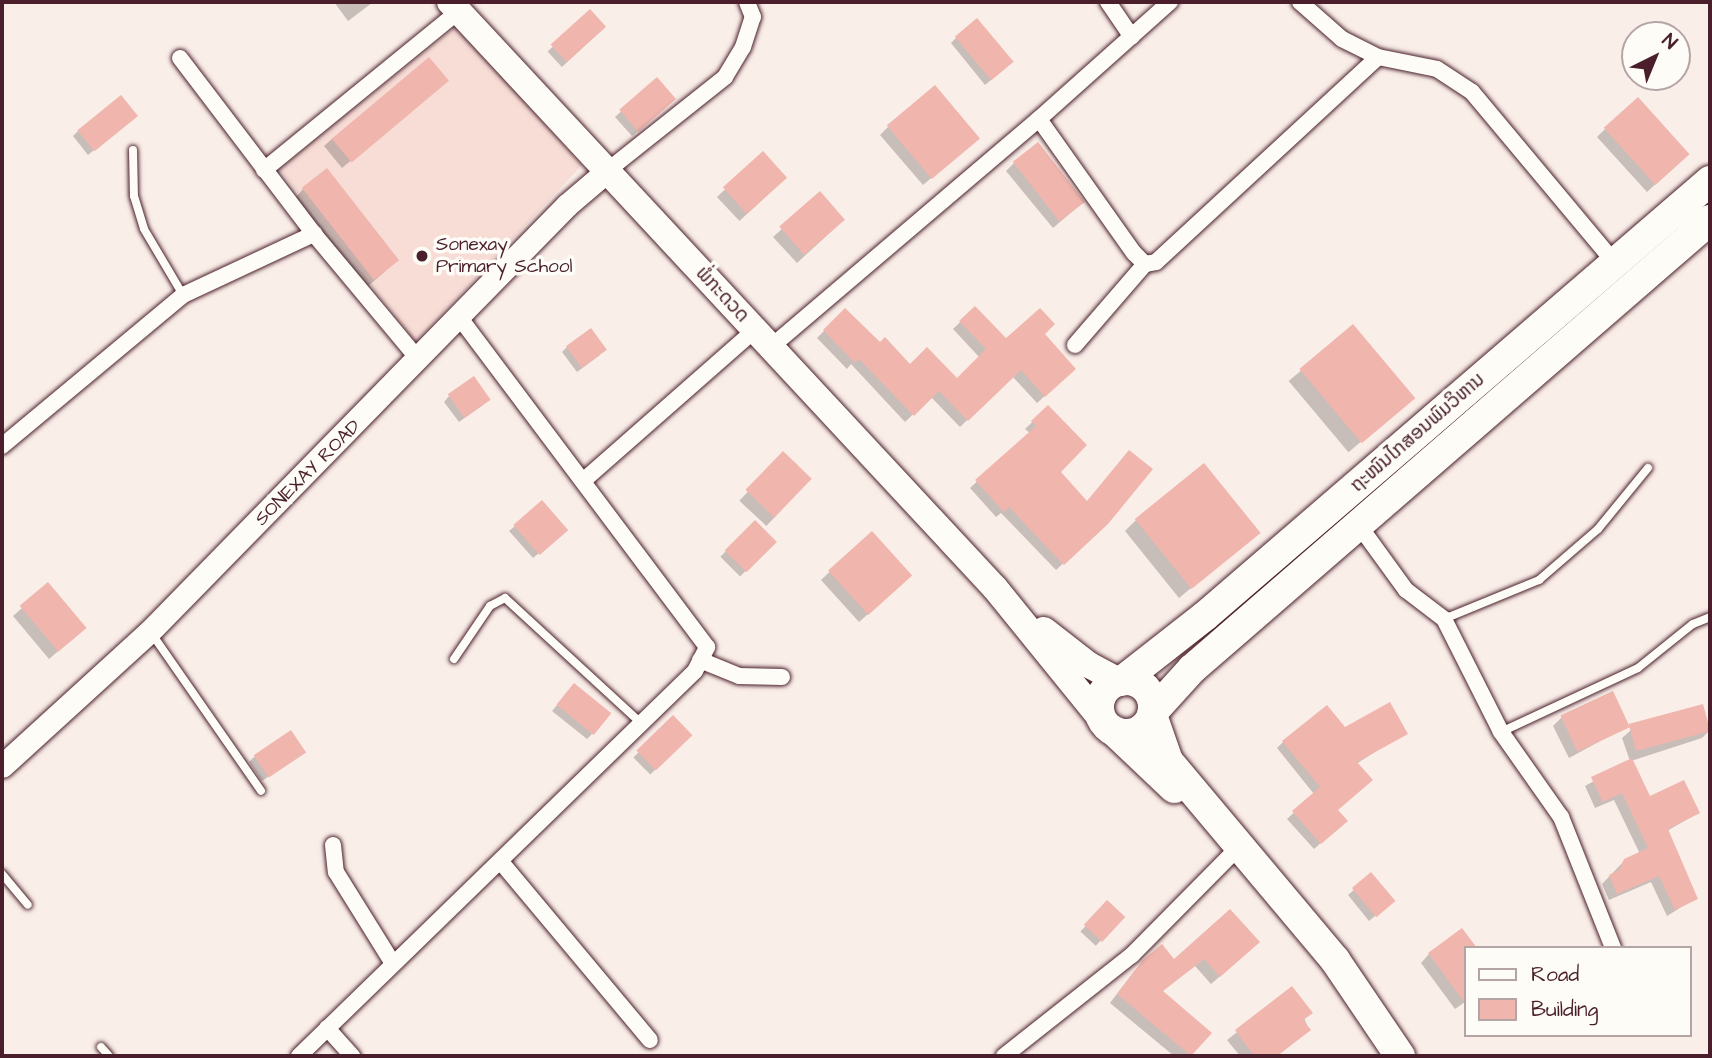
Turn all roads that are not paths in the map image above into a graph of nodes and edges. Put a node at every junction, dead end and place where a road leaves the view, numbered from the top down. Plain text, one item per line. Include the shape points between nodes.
1 (747, 2) edge
2 (1108, 2) edge
3 (1170, 2) edge
4 (1300, 2) edge
5 (454, 6) edge
6 (1132, 37) junction
7 (1378, 57) junction
8 (180, 58) dead end
9 (1040, 120) junction
10 (132, 149) dead end
11 (264, 170) junction
12 (607, 171) junction
13 (1710, 181) edge
14 (1710, 220) edge
15 (314, 234) junction
16 (1615, 263) junction
17 (1145, 264) junction
18 (183, 295) junction
19 (460, 318) junction
20 (763, 339) junction
21 (1075, 345) dead end
22 (420, 361) junction
23 (1516, 367) junction
24 (2, 446) edge
25 (1648, 468) dead end
26 (583, 481) junction
27 (1358, 524) junction
28 (995, 588) junction
29 (1710, 617) edge
30 (1444, 619) junction
31 (150, 631) junction
32 (454, 659) dead end
33 (701, 660) junction
34 (782, 677) dead end
35 (1121, 681) junction
36 (1153, 713) junction
37 (641, 723) junction
38 (1108, 726) junction
39 (1502, 732) junction
40 (2, 766) edge
41 (261, 791) dead end
42 (333, 845) dead end
43 (1238, 848) junction
44 (501, 862) junction
45 (2, 874) edge
46 (28, 905) dead end
47 (1612, 946) edge
48 (392, 962) junction
49 (327, 1028) junction
50 (650, 1040) dead end
51 (101, 1047) dead end
52 (109, 1056) edge
53 (299, 1056) edge
54 (352, 1056) edge
55 (1003, 1056) edge
56 (1400, 1056) edge

1 - 12 street via 753,17 743,47 724,77
2 - 6 street
3 - 6 street
4 - 7 street via 1342,39
5 - 11 street
5 - 12 main road, ພໍ່ກະດວດ
6 - 9 street
7 - 16 street via 1437,69 1472,93
7 - 17 street via 1156,262
8 - 11 street
9 - 17 street
9 - 20 street
10 - 18 lane via 134,195 144,229
11 - 15 street
12 - 19 street, SONEXAY ROAD via 567,205
12 - 20 main road, ພໍ່ກະດວດ
13 - 16 highway, ຖະໜົນໄກສອນພົມວິຫານ
14 - 23 highway, ຖະໜົນໄກສອນພົມວິຫານ
15 - 18 street
15 - 22 street
16 - 23 highway, ຖະໜົນໄກສອນພົມວິຫານ
17 - 21 street
18 - 24 street
19 - 22 street, SONEXAY ROAD
19 - 26 street
20 - 26 street
20 - 28 main road, ພໍ່ກະດວດ
22 - 31 street, SONEXAY ROAD
23 - 27 highway, ຖະໜົນໄກສອນພົມວິຫານ
23 - 35 highway, ຖະໜົນໄກສອນພົມວິຫານ
25 - 30 lane via 1598,529 1539,580
26 - 33 street via 703,639 706,647
27 - 30 street via 1406,590
27 - 36 highway, ຖະໜົນໄກສອນພົມວິຫານ via 1192,669
28 - 35 main road via 1058,642
28 - 38 main road
29 - 39 lane via 1693,624 1638,668
30 - 39 street
31 - 40 street, SONEXAY ROAD
31 - 41 lane
32 - 37 lane via 490,607 505,598
33 - 34 street via 739,676
33 - 37 street
35 - 36 highway via 1145,688
35 - 38 highway via 1101,696
36 - 38 highway via 1137,732
36 - 43 highway via 1168,761
37 - 44 street
38 - 43 highway
39 - 47 street via 1561,817
42 - 48 street via 336,872
43 - 55 street via 1132,955
43 - 56 highway via 1335,960
44 - 48 street
44 - 50 street
45 - 46 lane
48 - 49 street
49 - 53 street
49 - 54 street
51 - 52 lane

